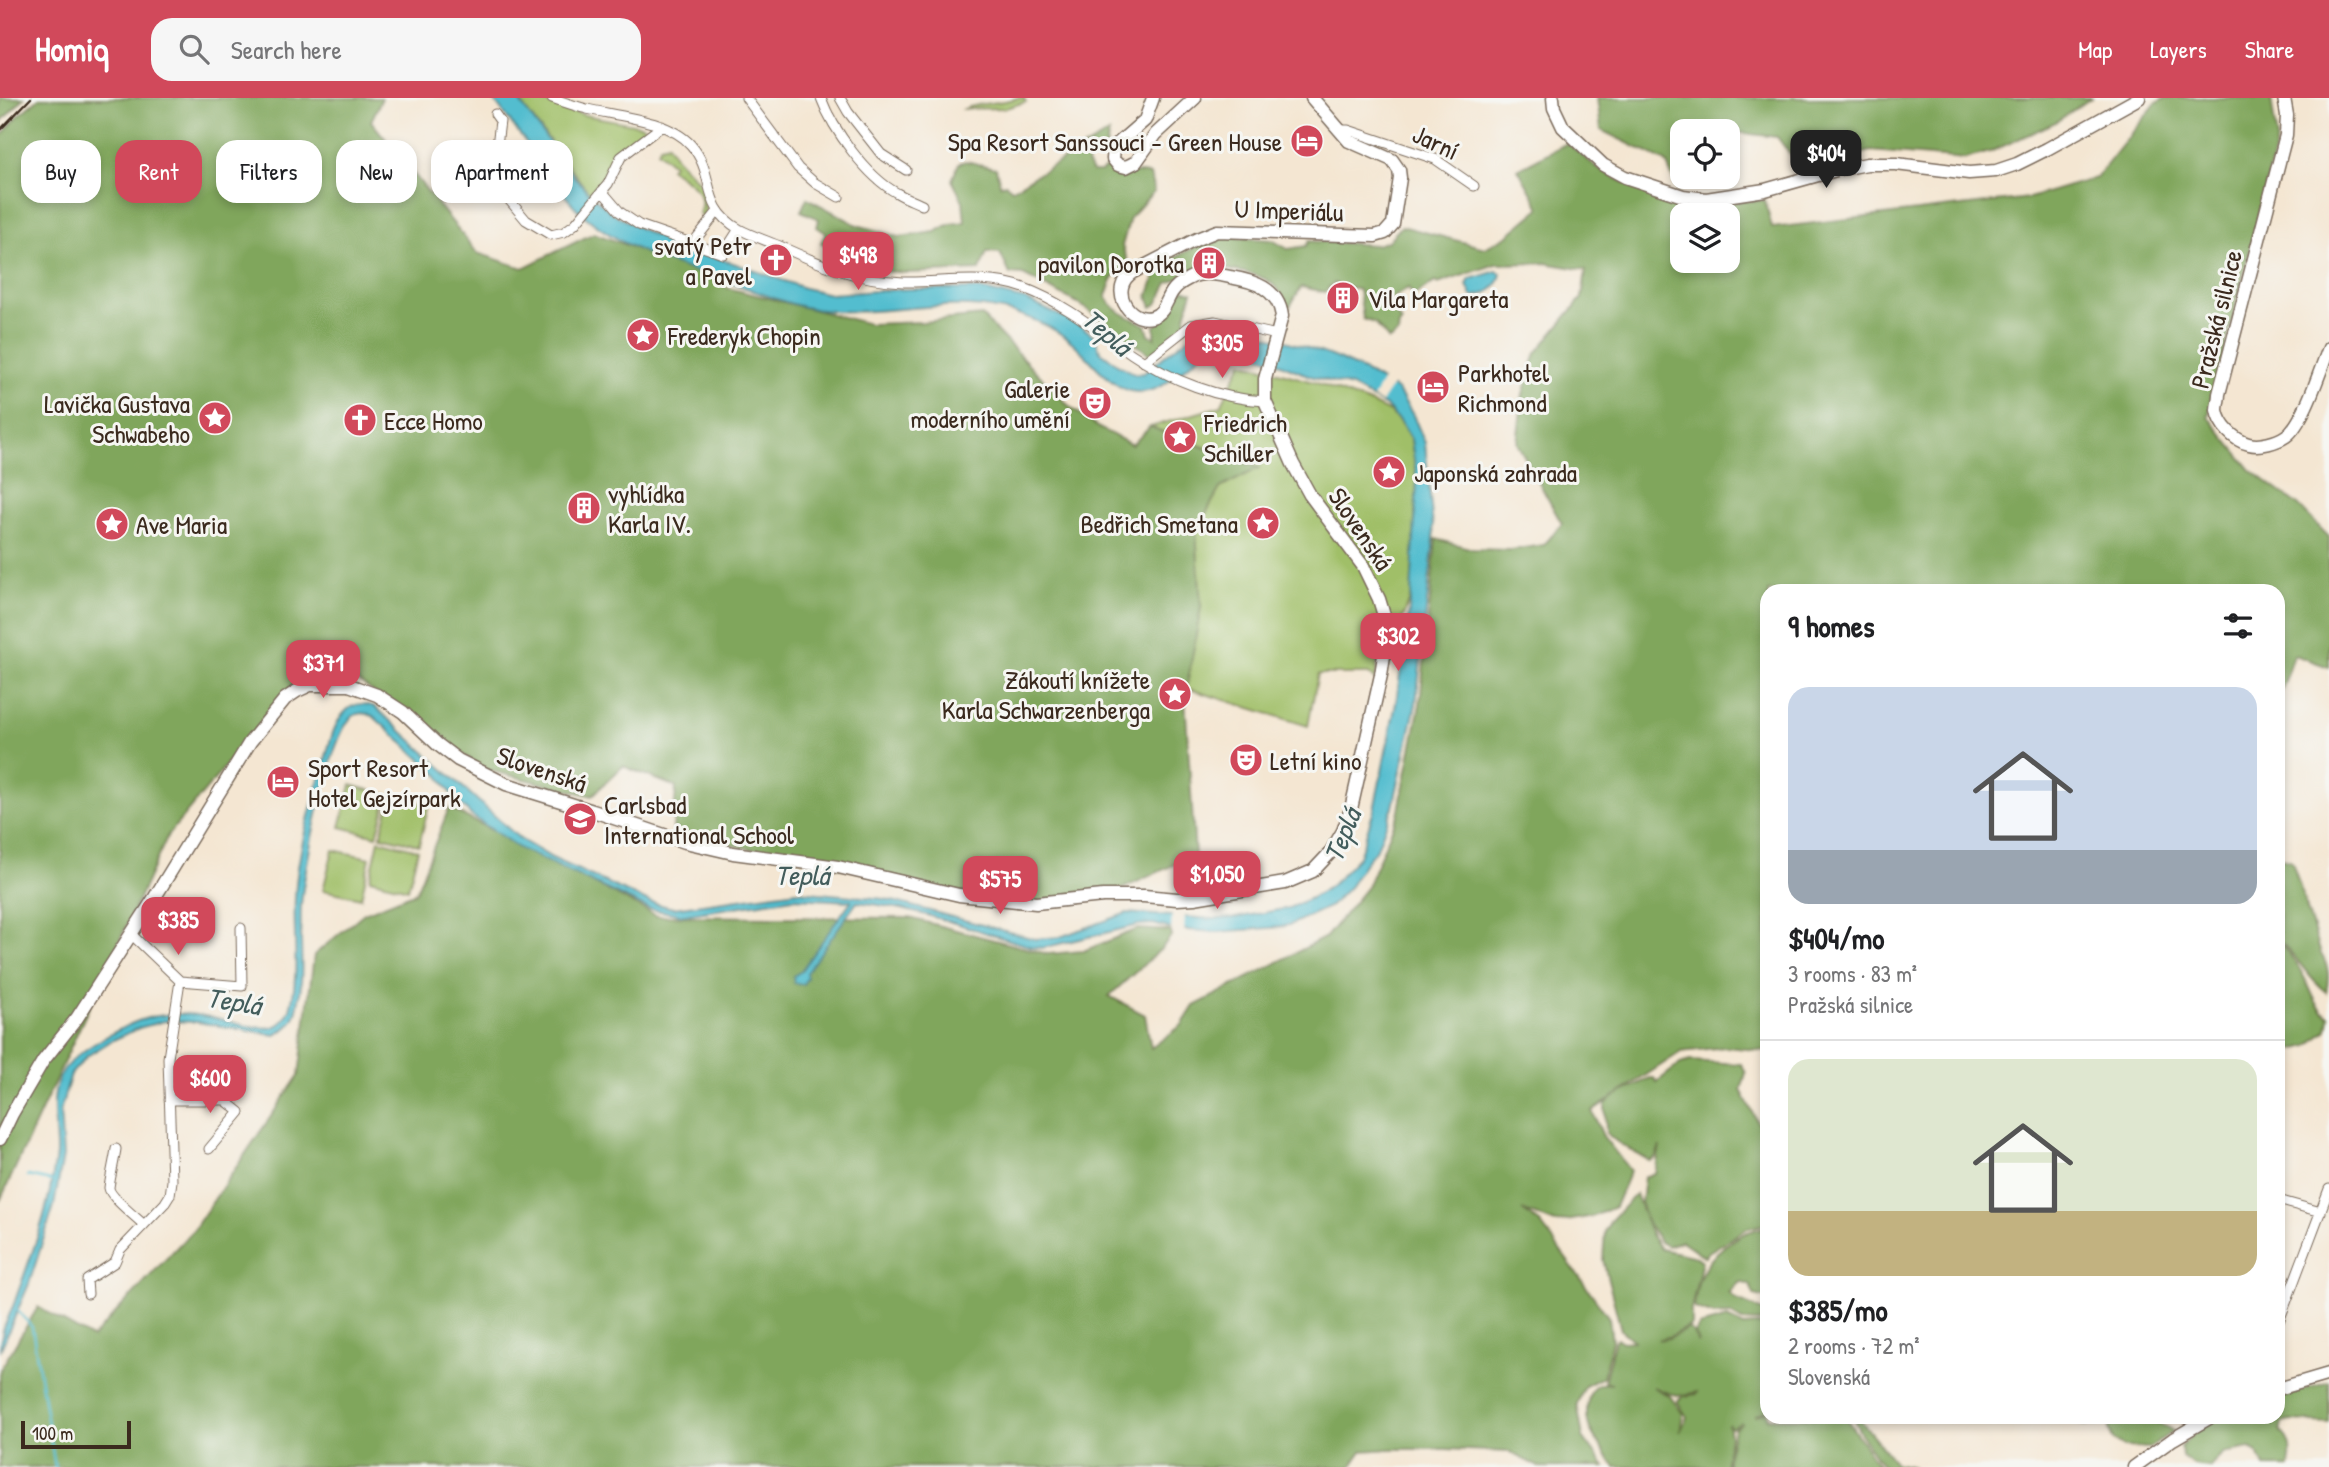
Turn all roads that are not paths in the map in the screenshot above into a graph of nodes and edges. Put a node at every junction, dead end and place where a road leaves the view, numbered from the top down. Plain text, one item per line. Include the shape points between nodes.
1 (552, 98) edge
2 (746, 98) edge
3 (821, 98) edge
4 (1153, 98) edge
5 (1195, 98) edge
6 (1312, 98) edge
7 (1553, 98) edge
8 (2139, 98) edge
9 (2284, 98) edge
10 (841, 100) edge
11 (825, 108) junction
12 (495, 114) dead end
13 (662, 126) junction
14 (1338, 130) junction
15 (906, 170) dead end
16 (1474, 186) dead end
17 (599, 195) junction
18 (839, 197) dead end
19 (922, 205) dead end
20 (718, 211) junction
21 (739, 229) junction
22 (692, 244) junction
23 (1277, 337) junction
24 (2329, 348) edge
25 (1148, 364) junction
26 (1265, 401) junction
27 (240, 928) dead end
28 (131, 934) junction
29 (180, 981) junction
30 (169, 1100) junction
31 (0, 1139) edge
32 (116, 1149) dead end
33 (209, 1149) dead end
34 (2329, 1189) edge
35 (2285, 1202) edge
36 (2321, 1212) junction
37 (144, 1225) junction
38 (88, 1294) dead end
39 (2285, 1306) edge
40 (2329, 1374) edge
41 (2285, 1387) edge
42 (2199, 1424) edge
43 (2134, 1467) edge

1 - 13 street
2 - 18 street via 806,175
3 - 11 street
4 - 5 street via 1145,120 1114,147 1113,159 1118,164 1126,167 1136,162 1156,134
6 - 14 street, U Imperiálu
7 - 8 street via 1563,127 1603,165 1625,177 1706,199 1765,190 1867,164 1996,171 2047,149
9 - 24 street, Pražská silnice via 2286,135 2219,394 2222,424 2249,444 2267,444 2287,435 2302,415
10 - 11 street
10 - 15 street via 881,154
11 - 19 street via 874,175 895,193
12 - 17 street via 500,121 495,183 526,220 551,235 564,232
13 - 17 street via 621,157
13 - 20 street via 680,134 699,157
14 - 16 street, Jarní via 1435,159
14 - 23 street, U Imperiálu via 1353,144 1390,158 1398,166 1393,224 1388,230 1375,236 1217,231 1133,272 1122,283 1121,296 1129,310 1150,317 1163,309 1174,289 1196,275 1251,281 1278,301 1282,316
17 - 22 street via 639,225
20 - 21 street
20 - 22 street
21 - 22 street via 723,254
21 - 25 street via 858,277 993,282 1022,288 1072,312
23 - 25 street via 1215,321 1191,325
23 - 26 street, U Imperiálu via 1264,386
25 - 26 street via 1231,398
26 - 28 street, Slovenská via 1310,495 1363,566 1385,619 1381,675 1351,809 1331,853 1299,879 1187,899 1116,896 1037,902 958,895 848,869 733,853 674,839 506,784 458,760 377,695 355,686 325,683 297,691 265,722
27 - 29 street via 242,986
28 - 29 street
28 - 31 street, Slovenská via 43,1061
29 - 30 street via 169,1058
30 - 33 street via 225,1100 240,1112
30 - 37 street via 172,1181 166,1203
32 - 37 street via 111,1194
34 - 36 street
35 - 36 street
36 - 39 street
37 - 38 street via 115,1262 87,1280
40 - 41 street
42 - 43 street

